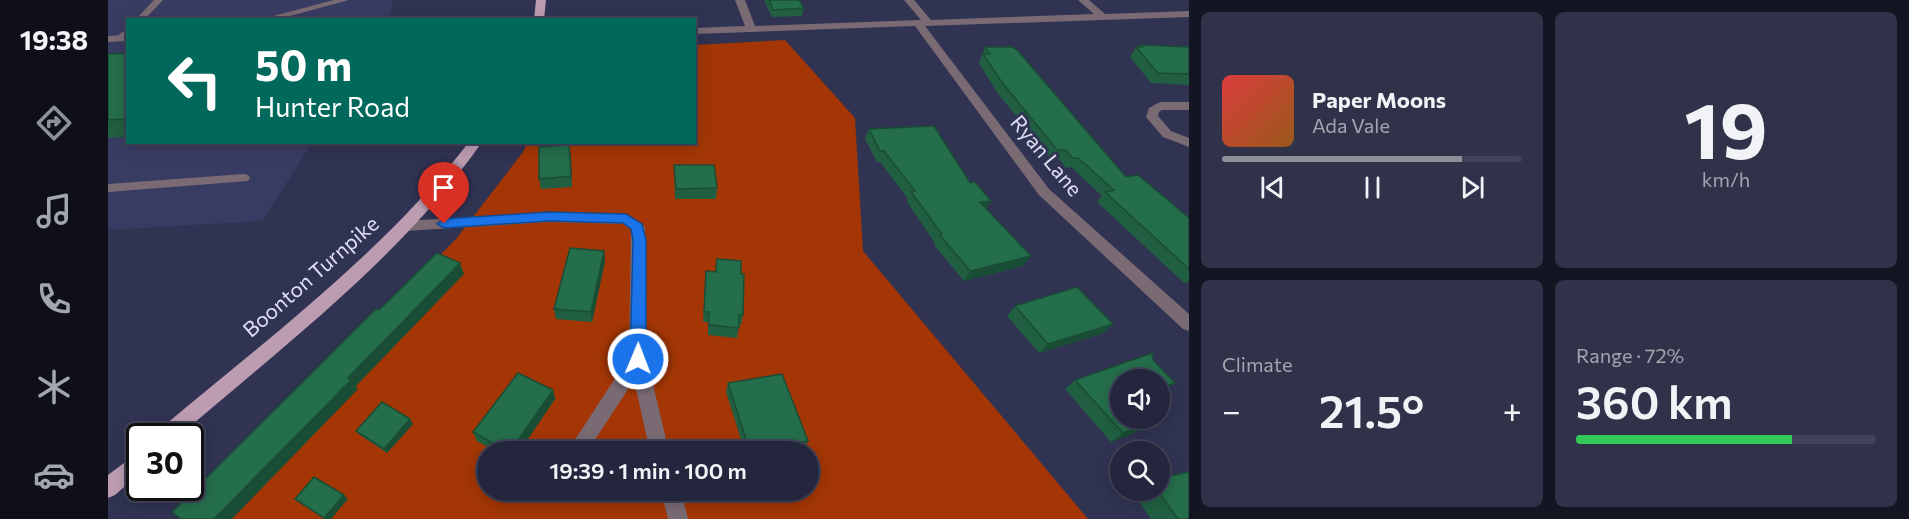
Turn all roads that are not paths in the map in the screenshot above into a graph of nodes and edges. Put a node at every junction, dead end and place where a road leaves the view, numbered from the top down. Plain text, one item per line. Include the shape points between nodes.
1 (159, 0) edge
2 (345, 0) edge
3 (541, 0) edge
4 (740, 0) edge
5 (909, 0) edge
6 (1083, 0) edge
7 (1189, 14) edge
8 (1101, 15) junction
9 (141, 18) edge
10 (270, 18) edge
11 (539, 18) edge
12 (922, 22) junction
13 (751, 29) junction
14 (696, 31) edge
15 (125, 36) edge
16 (108, 39) edge
17 (1189, 106) edge
18 (1189, 143) edge
19 (474, 144) edge
20 (244, 178) dead end
21 (108, 188) edge
22 (405, 226) junction
23 (1189, 324) edge
24 (638, 359) junction
25 (180, 423) edge
26 (583, 441) edge
27 (657, 441) edge
28 (126, 472) edge
29 (108, 488) edge
30 (674, 501) edge
31 (678, 519) edge

1 - 9 lane
2 - 10 lane
3 - 11 main road
4 - 13 street
5 - 12 street, Ryan Lane
6 - 8 street
7 - 8 street
8 - 12 street
12 - 13 street
12 - 23 street, Ryan Lane via 1044,192
13 - 14 street
15 - 16 street
17 - 18 street via 1160,106 1153,110 1152,117 1167,134
19 - 22 main road, Boonton Turnpike
20 - 21 lane
22 - 24 street via 549,217 626,219 638,227 640,240
22 - 25 main road, Boonton Turnpike
24 - 26 street
24 - 27 street
28 - 29 main road
30 - 31 street

